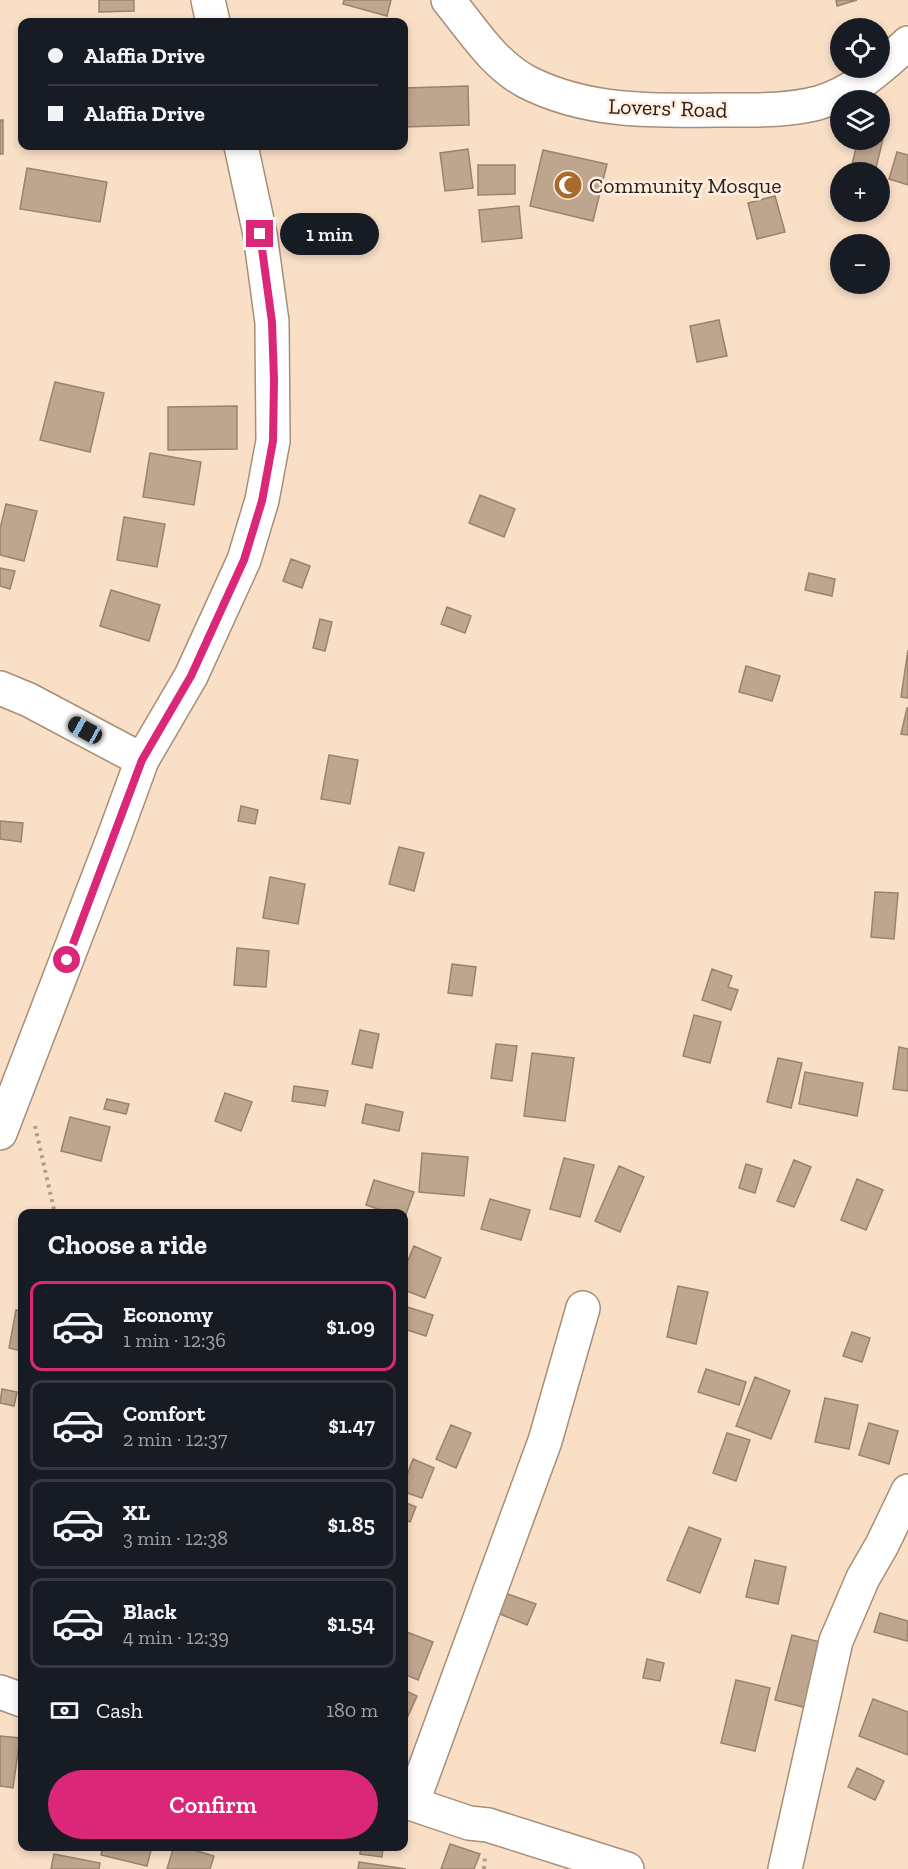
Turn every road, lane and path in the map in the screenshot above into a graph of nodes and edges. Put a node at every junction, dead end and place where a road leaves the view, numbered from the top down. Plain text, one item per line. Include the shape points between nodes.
1 (208, 0) edge
2 (448, 0) edge
3 (212, 18) edge
4 (908, 43) edge
5 (242, 150) edge
6 (0, 688) edge
7 (142, 760) junction
8 (19, 1086) junction
9 (0, 1133) edge
10 (54, 1209) edge
11 (583, 1308) dead end
12 (908, 1491) edge
13 (0, 1692) edge
14 (18, 1699) edge
15 (408, 1803) edge
16 (627, 1869) edge
17 (785, 1869) edge

1 - 3 street
2 - 4 street, Lovers' Road via 489,52 526,81 582,103 620,109 786,109 819,103 851,90
5 - 7 street via 260,234 272,322 273,441 262,501 244,560 191,676
6 - 7 street
7 - 8 street
8 - 9 street
8 - 10 path via 28,1095
11 - 15 street via 545,1441
12 - 17 street via 836,1641
13 - 14 street
15 - 16 street

